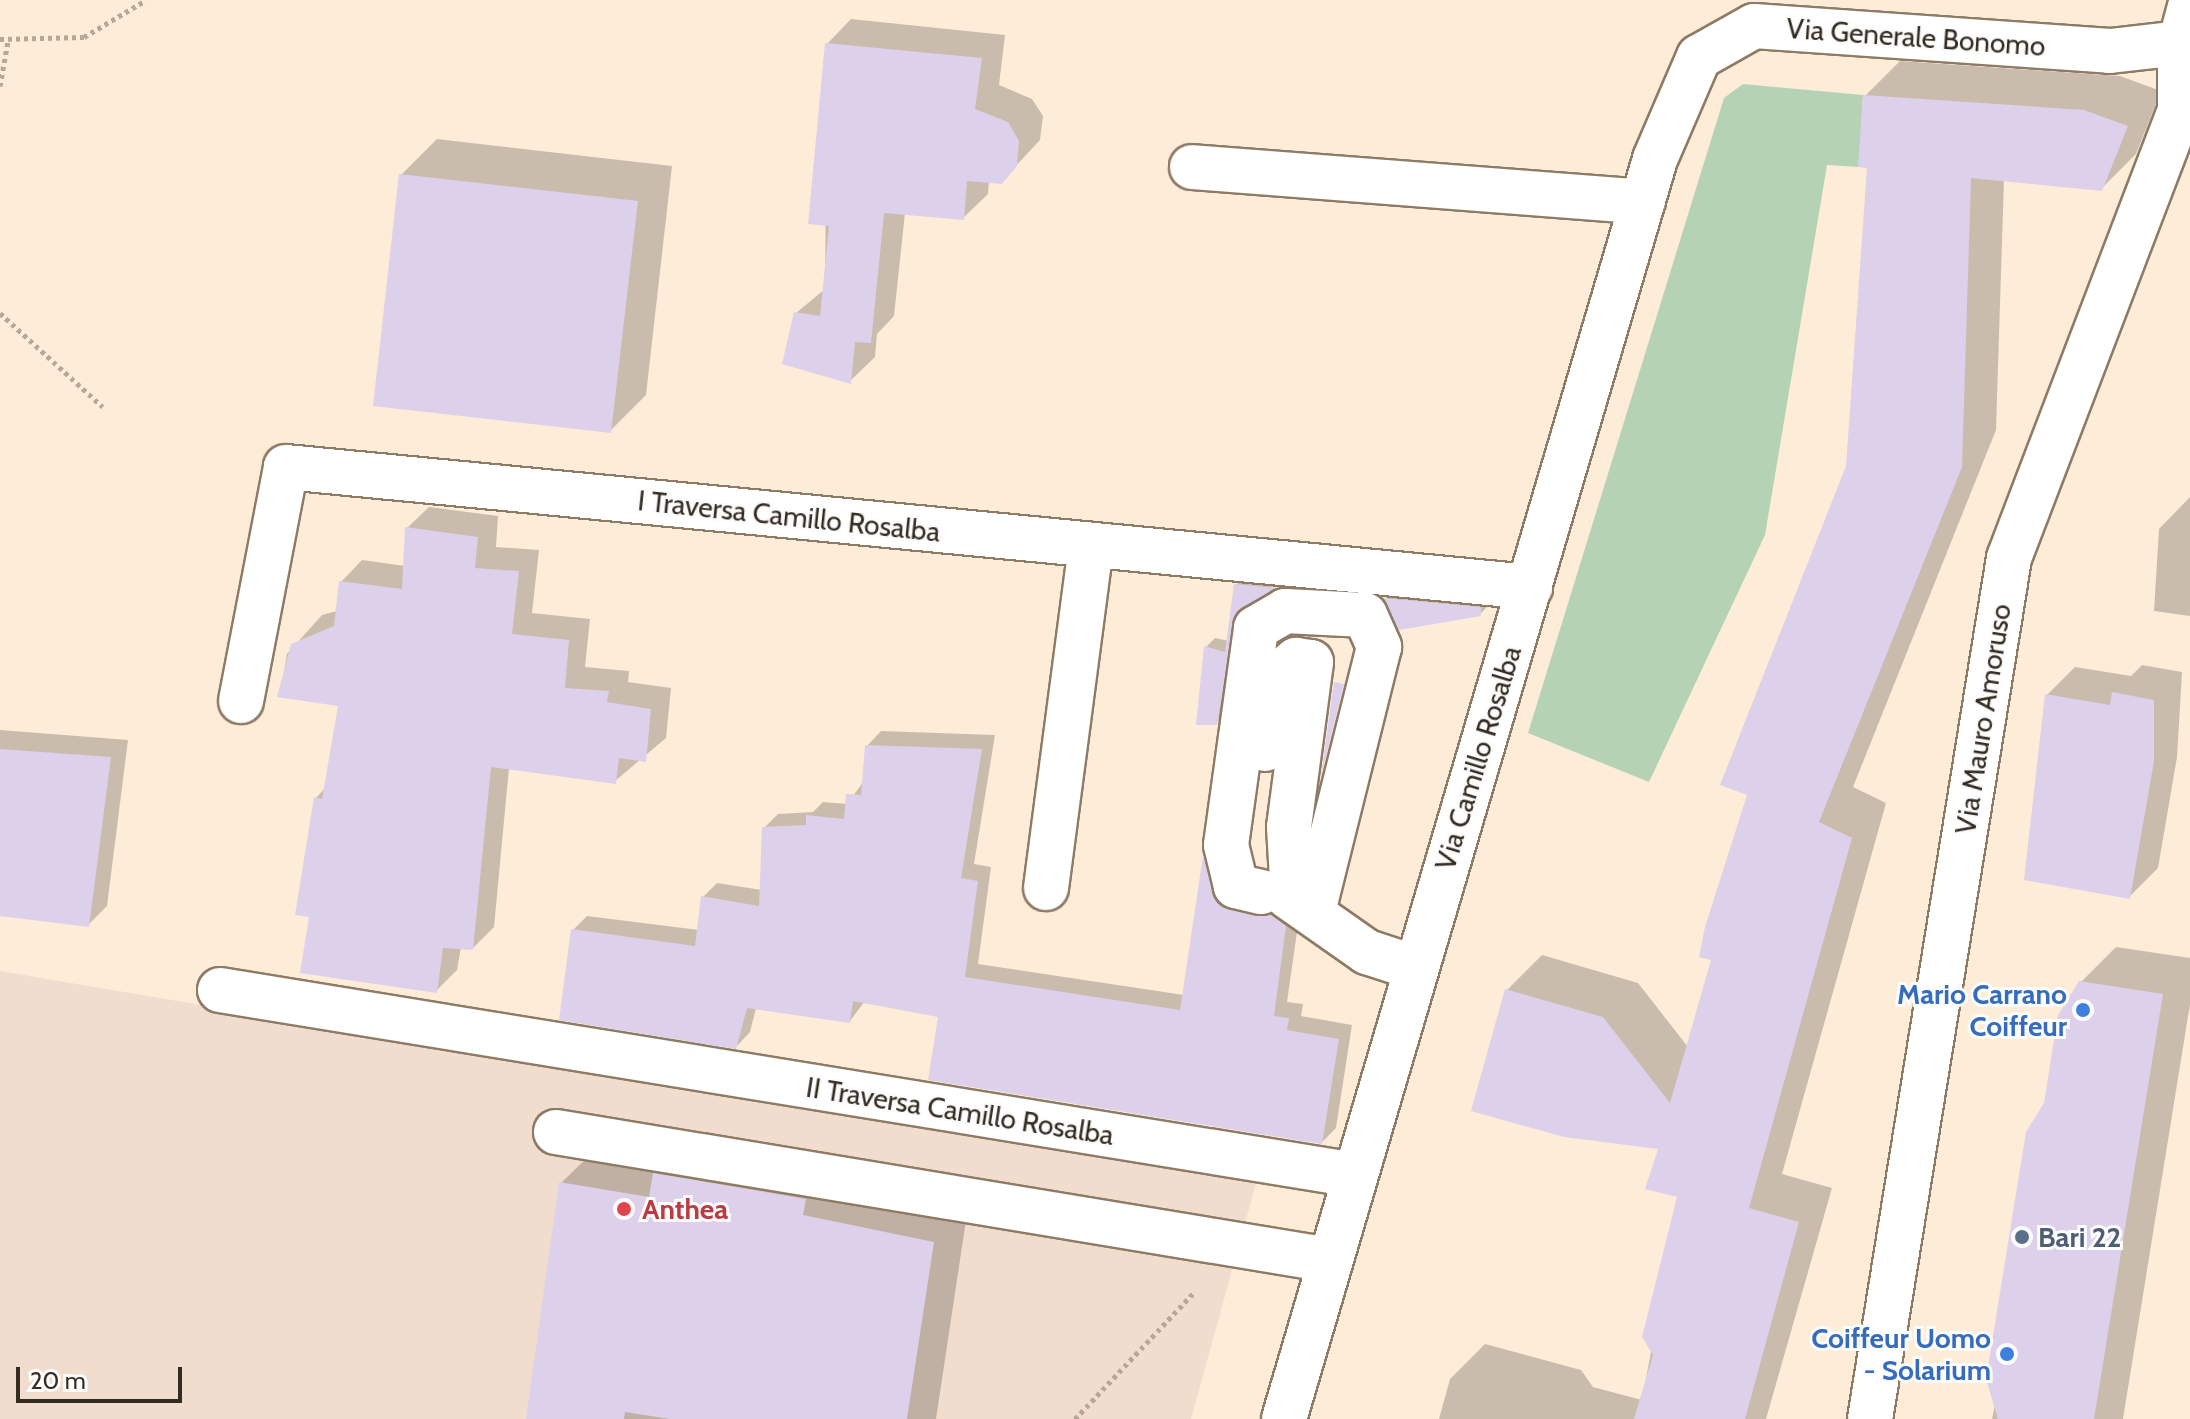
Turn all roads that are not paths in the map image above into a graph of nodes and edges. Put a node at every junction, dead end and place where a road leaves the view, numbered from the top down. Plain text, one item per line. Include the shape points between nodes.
1 (2187, 31) edge
2 (1675, 99) joint
3 (1192, 167) dead end
4 (1643, 202) junction
5 (1091, 545) junction
6 (1530, 587) junction
7 (241, 701) dead end
8 (1046, 888) dead end
9 (1289, 900) junction
10 (1413, 967) junction
11 (220, 990) dead end
12 (556, 1132) dead end
13 (1355, 1175) junction
14 (1329, 1260) junction
15 (1284, 1419) edge
16 (1870, 1419) edge

1 - 2 street, Via Generale Bonomo via 2110,51 1754,26 1699,57
1 - 16 street, Via Mauro Amoruso via 2180,110 2009,558
2 - 4 street, Via Camillo Rosalba
3 - 4 street
4 - 6 street, Via Camillo Rosalba
5 - 6 street, I Traversa Camillo Rosalba
5 - 7 street, I Traversa Camillo Rosalba via 286,467
5 - 8 street
6 - 10 street, Via Camillo Rosalba
9 - 9 street via 1379,647 1365,615 1285,611 1256,628 1226,845 1236,886
9 - 10 street via 1367,952
10 - 13 street, Via Camillo Rosalba
11 - 13 street, II Traversa Camillo Rosalba
12 - 14 street
13 - 14 street, Via Camillo Rosalba
14 - 15 street, Via Camillo Rosalba

